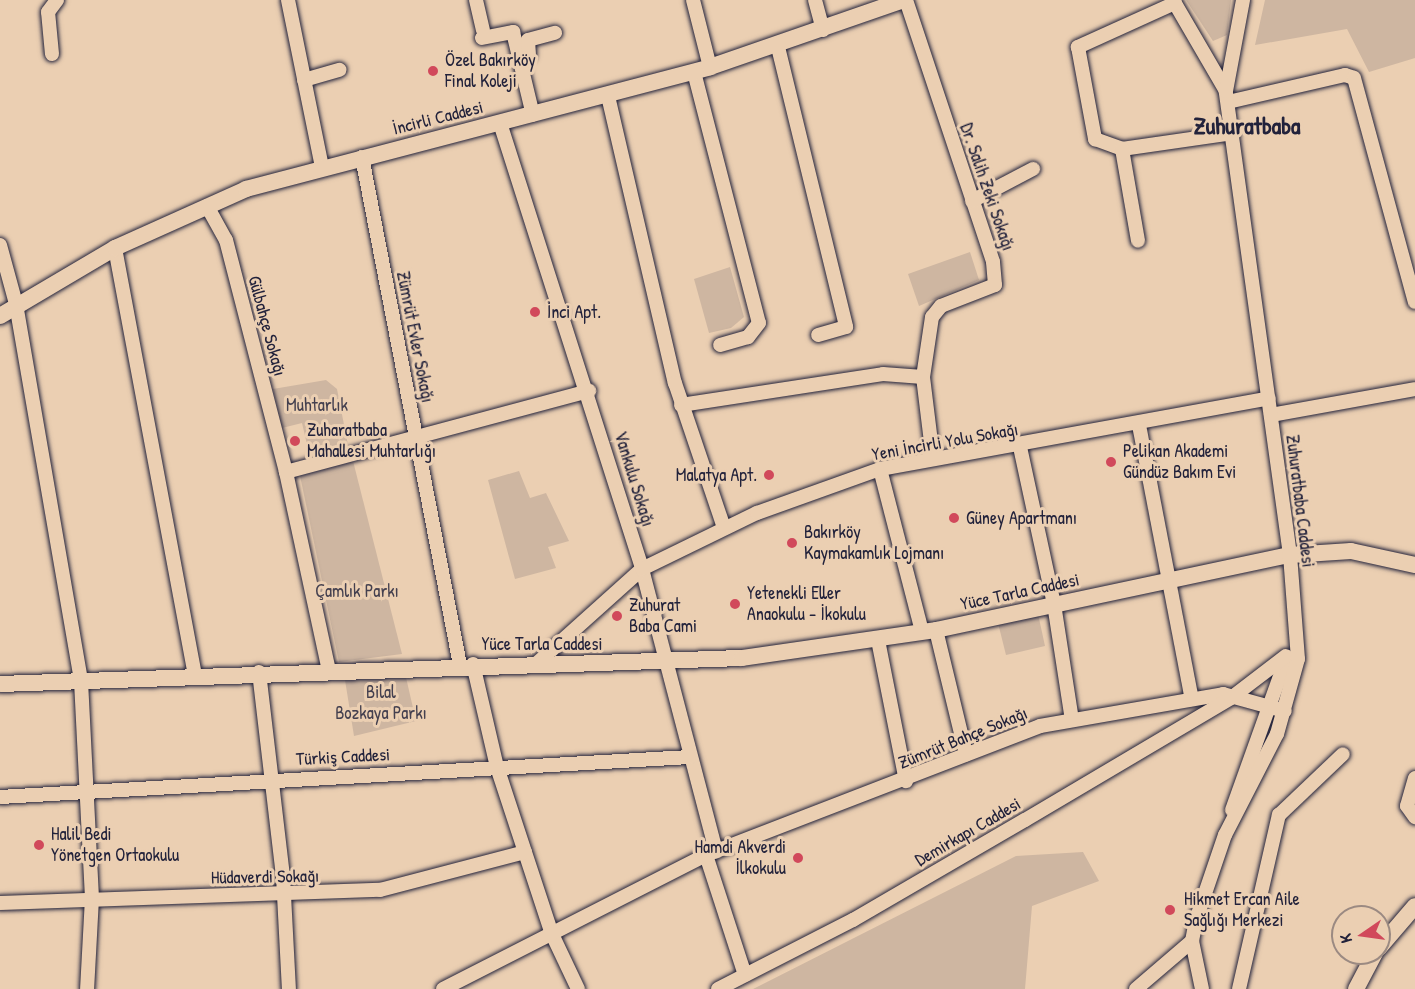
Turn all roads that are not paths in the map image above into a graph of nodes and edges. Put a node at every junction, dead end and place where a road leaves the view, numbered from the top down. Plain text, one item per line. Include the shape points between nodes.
1 (57, 0) edge
2 (288, 0) edge
3 (476, 0) edge
4 (693, 0) edge
5 (815, 0) edge
6 (904, 0) edge
7 (1244, 0) edge
8 (1174, 2) edge
9 (823, 30) junction
10 (555, 33) dead end
11 (778, 47) junction
12 (52, 54) dead end
13 (340, 70) dead end
14 (702, 70) junction
15 (304, 80) junction
16 (608, 96) junction
17 (1227, 97) junction
18 (539, 113) junction
19 (500, 123) junction
20 (1233, 133) junction
21 (1122, 149) junction
22 (362, 157) junction
23 (322, 167) junction
24 (1033, 169) dead end
25 (972, 201) junction
26 (207, 207) junction
27 (1138, 241) dead end
28 (0, 245) edge
29 (115, 248) junction
30 (1415, 302) edge
31 (16, 304) junction
32 (0, 316) edge
33 (818, 335) dead end
34 (720, 345) dead end
35 (923, 377) junction
36 (1415, 389) edge
37 (589, 391) junction
38 (1269, 398) junction
39 (681, 405) junction
40 (1271, 414) junction
41 (1139, 425) junction
42 (416, 436) junction
43 (1020, 447) junction
44 (933, 459) junction
45 (880, 469) junction
46 (286, 472) junction
47 (724, 528) junction
48 (1290, 555) junction
49 (1415, 565) edge
50 (642, 569) junction
51 (1173, 582) junction
52 (1054, 604) junction
53 (929, 631) junction
54 (1296, 638) junction
55 (878, 640) junction
56 (1287, 656) junction
57 (668, 663) junction
58 (467, 664) junction
59 (536, 664) junction
60 (329, 671) junction
61 (259, 672) junction
62 (195, 674) junction
63 (81, 681) junction
64 (0, 684) edge
65 (1249, 686) junction
66 (1279, 687) junction
67 (1231, 698) junction
68 (1192, 699) junction
69 (1282, 707) junction
70 (1072, 720) junction
71 (966, 754) junction
72 (1343, 754) dead end
73 (689, 757) junction
74 (496, 767) junction
75 (274, 778) junction
76 (1415, 778) edge
77 (906, 781) junction
78 (87, 794) junction
79 (0, 797) edge
80 (1415, 817) edge
81 (525, 852) junction
82 (711, 853) junction
83 (285, 897) junction
84 (92, 898) junction
85 (0, 903) edge
86 (1415, 906) edge
87 (552, 934) junction
88 (1391, 934) edge
89 (1192, 941) junction
90 (1369, 965) edge
91 (745, 975) junction
92 (87, 989) edge
93 (289, 989) edge
94 (443, 989) edge
95 (578, 989) edge
96 (718, 989) edge
97 (1136, 989) edge
98 (1202, 989) edge
99 (1239, 989) edge
100 (1356, 989) edge

1 - 12 street via 48,12
2 - 15 street
3 - 18 street via 483,34 513,33
4 - 14 street
5 - 9 street
6 - 9 main road, İncirli Caddesi
6 - 25 street, Dr. Salih Zeki Sokağı
7 - 17 street, Zuhuratbaba Caddesi
8 - 17 street
8 - 21 street via 1078,47 1095,139
9 - 11 main road, İncirli Caddesi
10 - 18 street via 526,42
11 - 14 main road, İncirli Caddesi
11 - 33 street via 846,327
13 - 15 street
14 - 16 main road, İncirli Caddesi
14 - 34 street via 759,323 748,337
15 - 23 street
16 - 18 main road, İncirli Caddesi
16 - 39 street
17 - 20 street, Zuhuratbaba Caddesi
17 - 30 street via 1345,75 1354,78
18 - 19 main road, İncirli Caddesi
19 - 22 main road, İncirli Caddesi
19 - 37 street, Vankulu Sokağı
20 - 21 street
20 - 38 street, Zuhuratbaba Caddesi
21 - 27 street
22 - 23 main road, İncirli Caddesi
22 - 42 street, Zümrüt Evler Sokağı
23 - 26 main road, İncirli Caddesi
24 - 25 street
25 - 35 street, Dr. Salih Zeki Sokağı via 993,262 995,285 941,306 932,317
26 - 29 main road, İncirli Caddesi
26 - 46 street, Gülbahçe Sokağı via 226,240
28 - 31 street
29 - 31 main road, İncirli Caddesi
29 - 62 street
31 - 32 main road, İncirli Caddesi
31 - 63 street
35 - 39 street via 883,374
35 - 44 street, Dr. Salih Zeki Sokağı
36 - 40 street
37 - 42 street
37 - 50 street, Vankulu Sokağı
38 - 40 street, Zuhuratbaba Caddesi
38 - 41 street, Yeni İncirli Yolu Sokağı
39 - 47 street
40 - 48 street, Zuhuratbaba Caddesi
41 - 43 street, Yeni İncirli Yolu Sokağı
41 - 51 street
42 - 46 street
42 - 58 street, Zümrüt Evler Sokağı
43 - 44 street, Yeni İncirli Yolu Sokağı
43 - 52 street
44 - 45 street, Yeni İncirli Yolu Sokağı
45 - 47 street, Yeni İncirli Yolu Sokağı
45 - 53 street
46 - 60 street, Gülbahçe Sokağı
47 - 50 street, Yeni İncirli Yolu Sokağı
48 - 49 main road, Yüce Tarla Caddesi via 1351,551
48 - 51 main road, Yüce Tarla Caddesi
48 - 54 street, Zuhuratbaba Caddesi
50 - 57 street, Vankulu Sokağı
50 - 59 street, Yeni İncirli Yolu Sokağı
51 - 52 main road, Yüce Tarla Caddesi
51 - 68 street
52 - 53 main road, Yüce Tarla Caddesi
52 - 70 street
53 - 55 main road, Yüce Tarla Caddesi
53 - 71 street
54 - 56 street
54 - 69 street, Zuhuratbaba Caddesi via 1298,659
55 - 57 main road, Yüce Tarla Caddesi
55 - 77 street
56 - 65 street, Demirkapı Caddesi
56 - 66 street
57 - 59 main road, Yüce Tarla Caddesi
57 - 73 street, Vankulu Sokağı
58 - 59 main road, Yüce Tarla Caddesi
58 - 60 main road, Yüce Tarla Caddesi
58 - 74 street, Zümrüt Evler Sokağı
60 - 61 main road, Yüce Tarla Caddesi
61 - 62 main road, Yüce Tarla Caddesi
61 - 75 street
62 - 63 main road, Yüce Tarla Caddesi
63 - 64 main road, Yüce Tarla Caddesi
63 - 78 street
65 - 66 street
65 - 67 street, Demirkapı Caddesi
66 - 69 street
67 - 68 street, Zümrüt Bahçe Sokağı via 1223,694
67 - 69 street
67 - 91 street, Demirkapı Caddesi via 853,920
68 - 70 street, Zümrüt Bahçe Sokağı
69 - 89 street, Zuhuratbaba Caddesi via 1225,835
70 - 71 street, Zümrüt Bahçe Sokağı
71 - 77 street, Zümrüt Bahçe Sokağı
72 - 99 street via 1279,815
73 - 74 street, Türkiş Caddesi
73 - 82 street, Vankulu Sokağı
74 - 75 street, Türkiş Caddesi
74 - 81 street, Zümrüt Evler Sokağı
75 - 78 street, Türkiş Caddesi
75 - 83 street
76 - 80 street via 1407,806
77 - 82 street, Zümrüt Bahçe Sokağı
78 - 79 street, Türkiş Caddesi
78 - 84 street
81 - 83 street, Hüdaverdi Sokağı via 380,890
81 - 87 street, Zümrüt Evler Sokağı
82 - 87 street, Zümrüt Bahçe Sokağı
82 - 91 street, Vankulu Sokağı
83 - 84 street, Hüdaverdi Sokağı
83 - 93 street
84 - 85 street, Hüdaverdi Sokağı
84 - 92 street
86 - 88 main road
87 - 94 street, Zümrüt Bahçe Sokağı
87 - 95 street, Zümrüt Evler Sokağı
89 - 97 street
89 - 98 street, Zuhuratbaba Caddesi
90 - 100 main road
91 - 96 street, Demirkapı Caddesi

